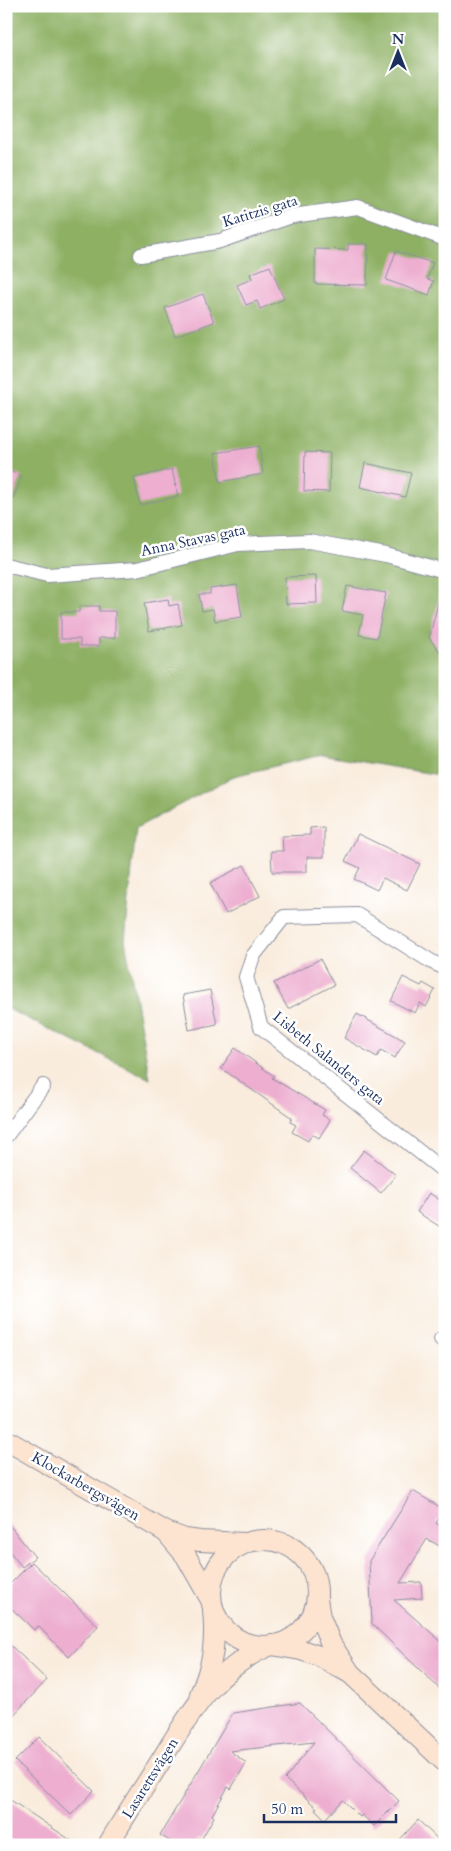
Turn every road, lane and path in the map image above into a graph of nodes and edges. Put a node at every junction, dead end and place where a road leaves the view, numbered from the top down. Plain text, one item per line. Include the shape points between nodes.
1 (445, 239) edge
2 (141, 255) dead end
3 (6, 565) edge
4 (445, 571) edge
5 (445, 968) edge
6 (43, 1086) dead end
7 (6, 1136) edge
8 (445, 1172) edge
9 (6, 1440) edge
10 (166, 1532) junction
11 (245, 1543) junction
12 (317, 1597) junction
13 (212, 1603) junction
14 (270, 1645) junction
15 (350, 1673) junction
16 (192, 1712) junction
17 (445, 1762) edge
18 (108, 1845) edge

1 - 2 street, Katitzis gata via 358,207 292,216 220,241
3 - 4 street, Anna Stavas gata via 47,575 137,569 238,544 309,541 386,555
5 - 8 street, Lisbeth Salanders gata via 357,915 284,916 253,956 246,977 261,1027
6 - 7 street
9 - 10 main road, Klockarbergsvägen
10 - 11 main road, Klockarbergsvägen via 206,1542
10 - 13 main road, Klockarbergsvägen via 186,1556
11 - 12 main road via 267,1540 286,1544 295,1550 308,1562 315,1579
11 - 13 main road via 221,1561 211,1584
12 - 14 main road via 312,1616 304,1628 290,1639
12 - 15 main road via 320,1617 331,1644
13 - 14 main road via 222,1626 237,1638 254,1645
13 - 16 main road, Lasarettsvägen via 212,1660
14 - 15 main road via 319,1656
14 - 16 main road, Lasarettsvägen via 226,1671
15 - 17 main road
16 - 18 main road, Lasarettsvägen

